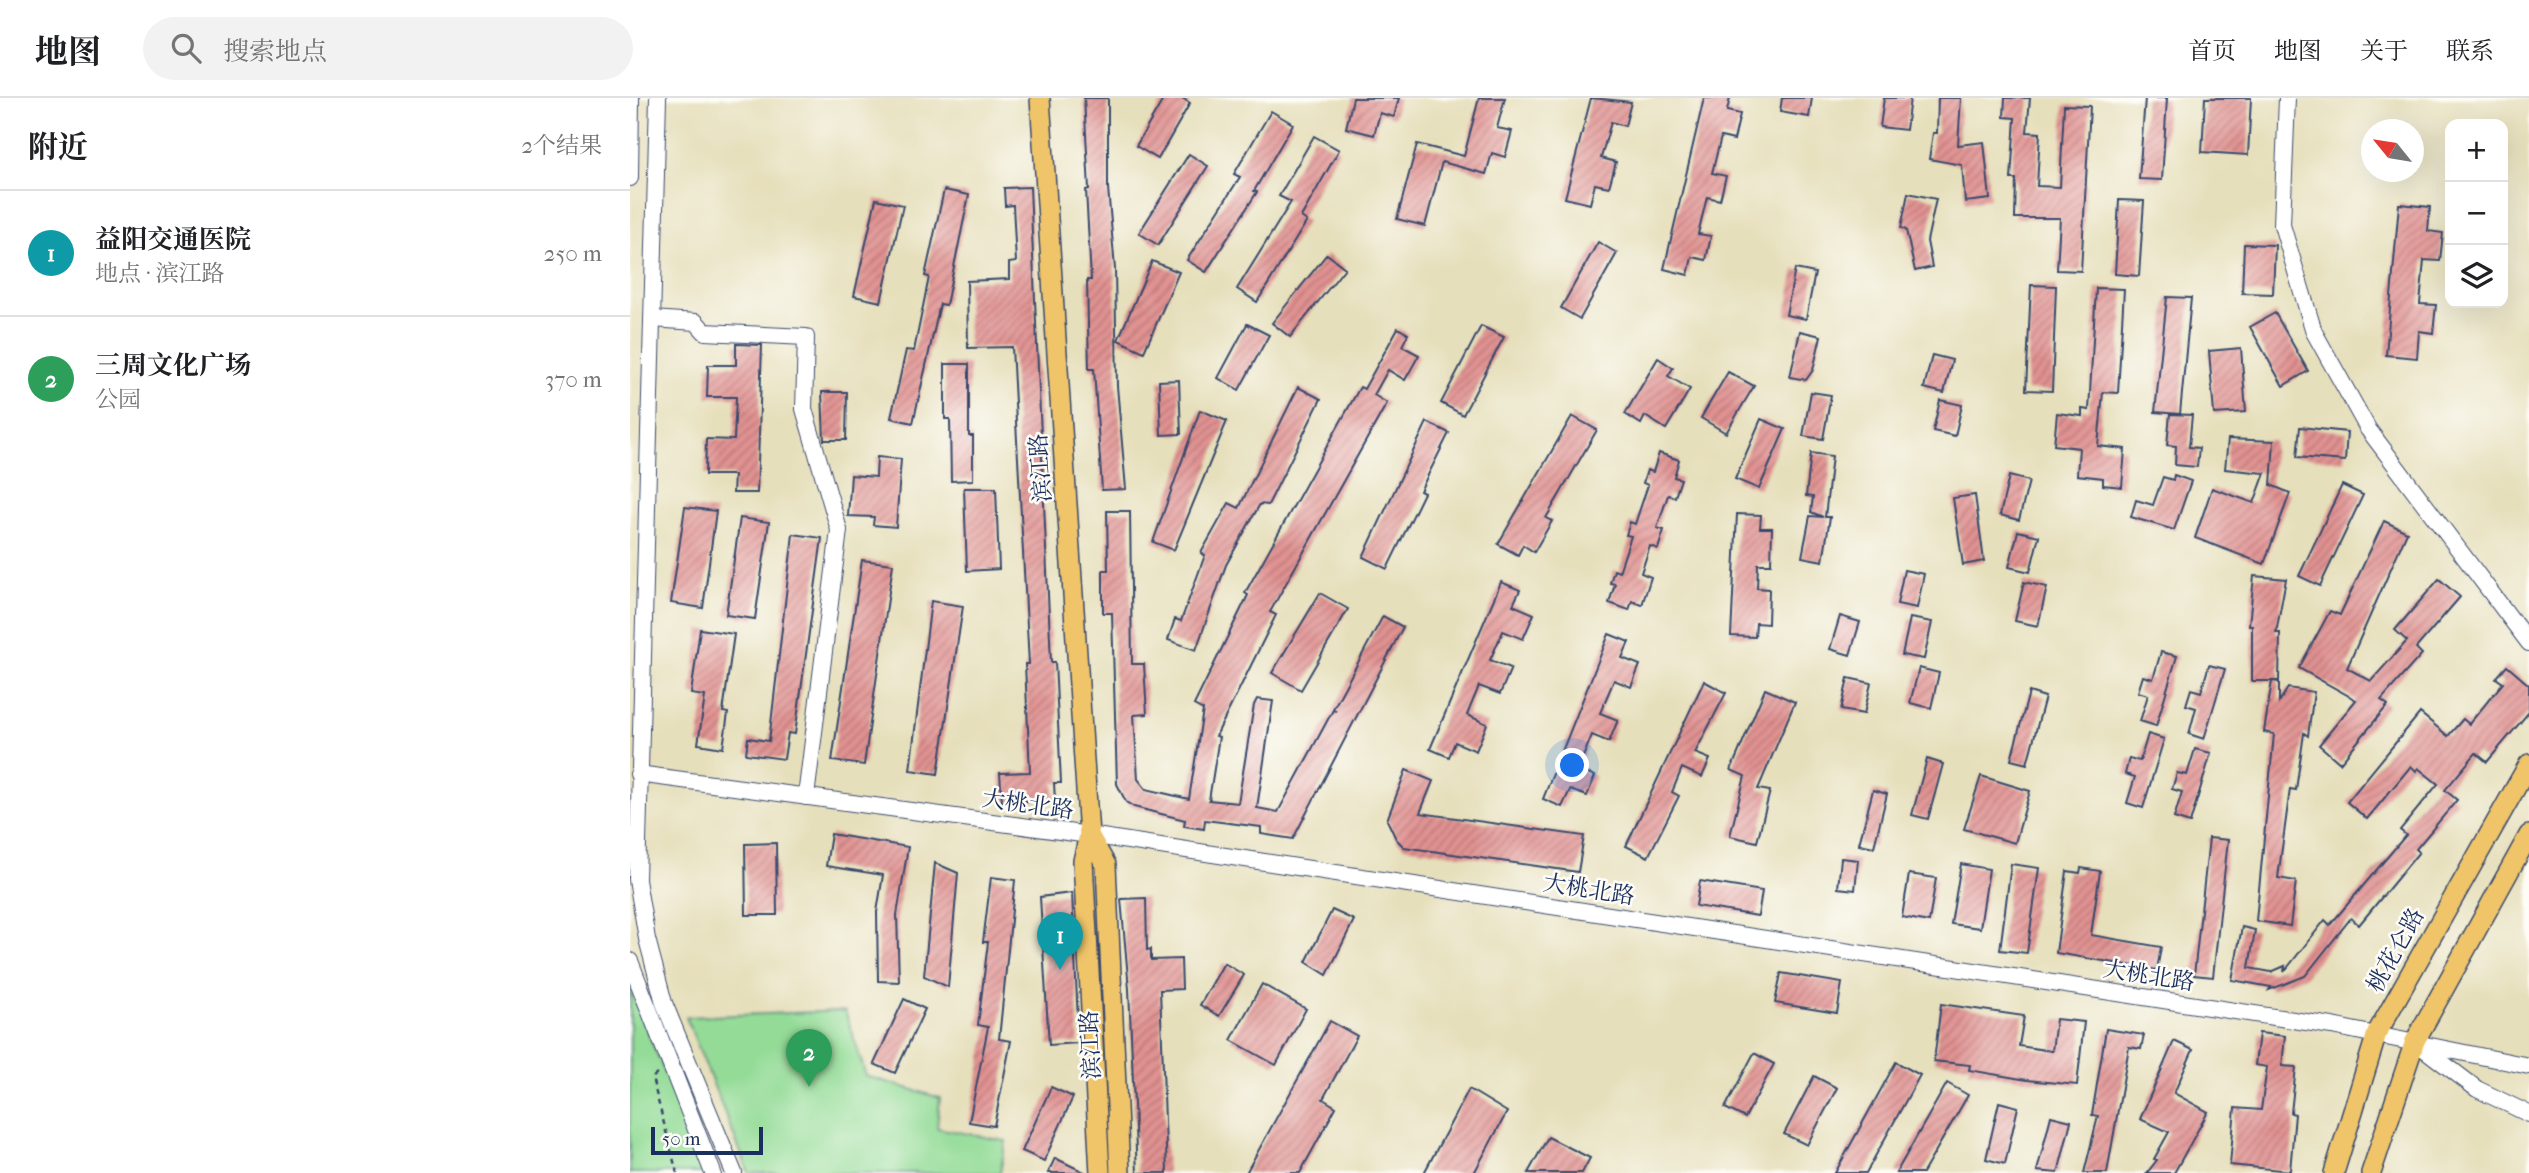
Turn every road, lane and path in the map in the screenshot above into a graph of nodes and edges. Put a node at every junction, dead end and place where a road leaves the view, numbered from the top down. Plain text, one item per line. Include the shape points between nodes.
1 (631, 98) edge
2 (658, 98) edge
3 (1040, 98) edge
4 (2287, 98) edge
5 (630, 178) edge
6 (652, 319) junction
7 (2529, 643) edge
8 (2529, 764) edge
9 (638, 774) junction
10 (806, 797) junction
11 (1089, 835) junction
12 (2529, 835) edge
13 (630, 961) edge
14 (2378, 1033) junction
15 (2415, 1041) junction
16 (670, 1065) junction
17 (2529, 1066) edge
18 (2529, 1114) edge
19 (677, 1173) edge
20 (713, 1173) edge
21 (734, 1173) edge
22 (1100, 1173) edge
23 (1120, 1173) edge
24 (2334, 1173) edge
25 (2371, 1173) edge

1 - 5 street
2 - 6 street
3 - 11 main road, 滨江路
4 - 7 street via 2281,225 2314,332 2368,429
6 - 9 street
6 - 10 street via 696,322 705,332 806,337 804,409 839,530
8 - 14 main road, 桃花仑路
9 - 10 street, 大桃北路
9 - 21 street via 637,880 647,939 664,1003
10 - 11 street, 大桃北路
11 - 14 street, 大桃北路
11 - 22 main road, 滨江路 via 1083,861
11 - 23 main road, 滨江路 via 1106,865
12 - 15 main road
13 - 16 street
14 - 15 street, 大桃北路
14 - 24 main road, 桃花仑路
15 - 17 street, 大桃北路
15 - 18 street via 2477,1089
15 - 25 main road
16 - 19 path via 652,1078
16 - 20 street

